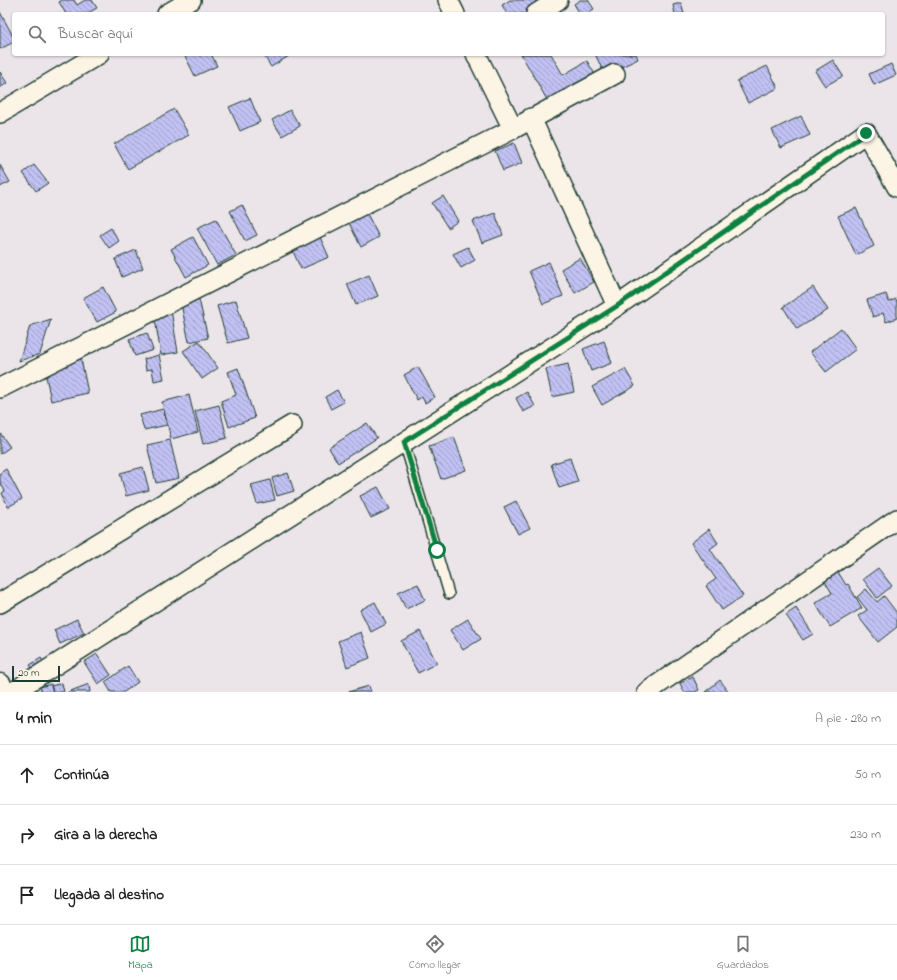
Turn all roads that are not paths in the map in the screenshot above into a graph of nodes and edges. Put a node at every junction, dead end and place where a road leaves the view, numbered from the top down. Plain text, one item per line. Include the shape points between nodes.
1 (191, 0) edge
2 (448, 0) edge
3 (558, 0) edge
4 (170, 12) edge
5 (454, 12) edge
6 (539, 12) edge
7 (97, 56) edge
8 (477, 56) edge
9 (615, 74) dead end
10 (0, 113) edge
11 (531, 118) junction
12 (513, 129) junction
13 (897, 187) edge
14 (617, 306) junction
15 (0, 388) edge
16 (292, 425) dead end
17 (404, 442) junction
18 (897, 519) edge
19 (449, 594) dead end
20 (0, 603) edge
21 (0, 685) edge
22 (2, 692) edge
23 (13, 692) edge
24 (647, 692) edge

1 - 4 street
2 - 5 street
3 - 6 street
7 - 10 street
8 - 12 street
9 - 11 street
11 - 12 street
11 - 14 street
12 - 15 street
13 - 14 street via 866,133
14 - 17 street
16 - 20 street
17 - 19 lane
17 - 23 street
18 - 24 street
21 - 22 street

